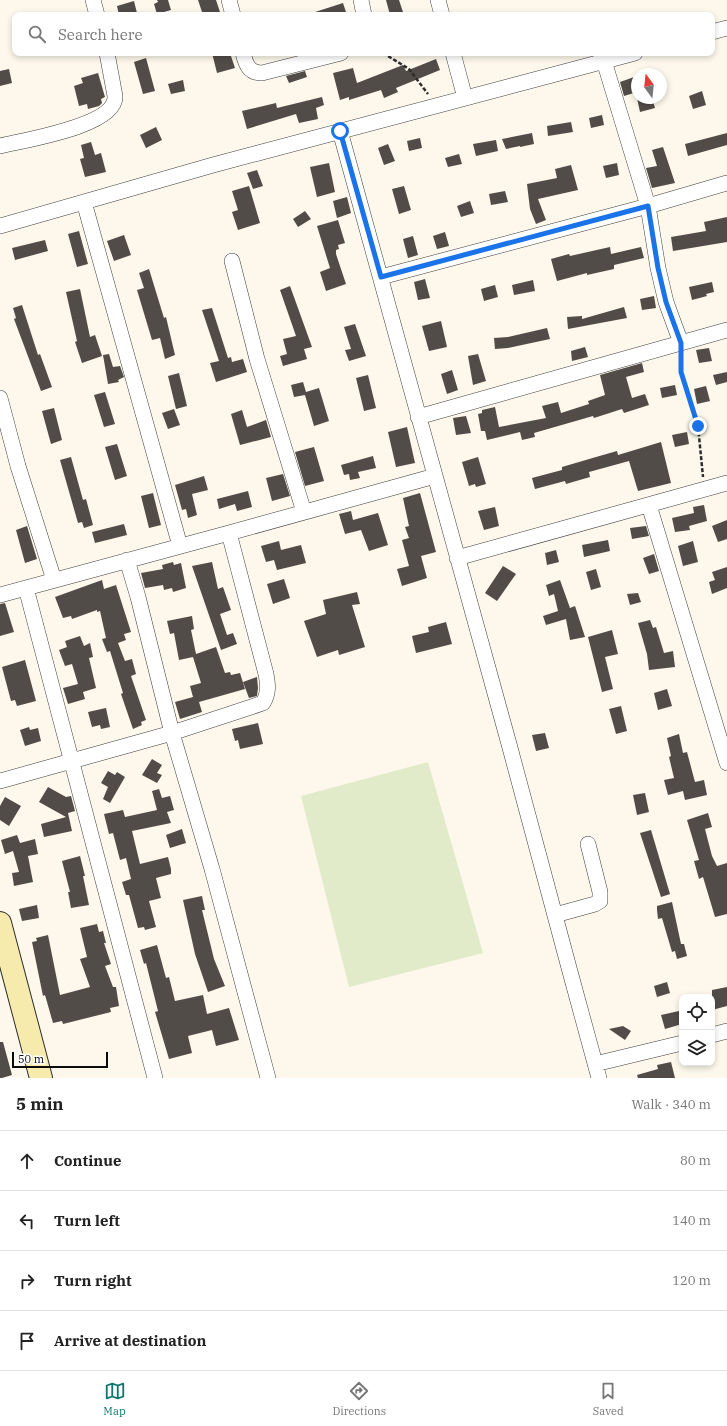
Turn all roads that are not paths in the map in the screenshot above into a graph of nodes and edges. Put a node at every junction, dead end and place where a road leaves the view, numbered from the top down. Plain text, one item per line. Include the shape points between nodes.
1 (93, 0) edge
2 (229, 0) edge
3 (360, 0) edge
4 (438, 0) edge
5 (96, 12) edge
6 (232, 12) edge
7 (363, 12) edge
8 (441, 12) edge
9 (727, 28) edge
10 (715, 31) edge
11 (108, 56) edge
12 (244, 56) edge
13 (329, 56) edge
14 (454, 56) edge
15 (623, 56) edge
16 (604, 61) junction
17 (465, 98) junction
18 (340, 131) junction
19 (0, 146) edge
20 (727, 183) edge
21 (84, 202) junction
22 (648, 206) junction
23 (0, 226) edge
24 (232, 261) dead end
25 (381, 277) junction
26 (727, 330) edge
27 (681, 343) junction
28 (0, 398) edge
29 (418, 417) junction
30 (435, 476) junction
31 (727, 483) edge
32 (649, 505) junction
33 (304, 512) junction
34 (229, 533) junction
35 (180, 546) junction
36 (457, 558) junction
37 (127, 560) junction
38 (54, 580) junction
39 (26, 588) junction
40 (0, 595) edge
41 (172, 733) junction
42 (72, 760) junction
43 (727, 763) edge
44 (0, 781) edge
45 (588, 844) dead end
46 (555, 915) junction
47 (0, 923) edge
48 (727, 1031) edge
49 (715, 1034) edge
50 (679, 1044) edge
51 (597, 1071) edge
52 (41, 1078) edge
53 (155, 1078) edge
54 (268, 1078) edge

1 - 5 street
2 - 6 street
3 - 7 street
4 - 8 street
9 - 10 street
11 - 19 street via 116,103 112,108 89,123 69,130
12 - 13 street via 249,69 254,73 262,73
14 - 17 street
15 - 16 street
16 - 17 street
16 - 22 street
17 - 18 street
18 - 21 street
18 - 25 street
20 - 22 street
21 - 23 street
21 - 35 street
22 - 25 street
22 - 27 street via 665,295
24 - 33 street via 258,359
25 - 29 street
26 - 27 street
27 - 29 street
28 - 38 street via 18,466
29 - 30 street
30 - 33 street
30 - 36 street
31 - 32 street
32 - 36 street
32 - 43 street
33 - 34 street
34 - 35 street
34 - 41 street via 266,674 267,696 263,703
35 - 37 street
36 - 46 street
37 - 38 street
37 - 41 street
38 - 39 street
39 - 40 street
39 - 42 street
41 - 42 street
41 - 54 street via 212,869
42 - 44 street
42 - 53 street
45 - 46 street via 600,901
46 - 51 street
47 - 52 street
48 - 49 street
50 - 51 street

